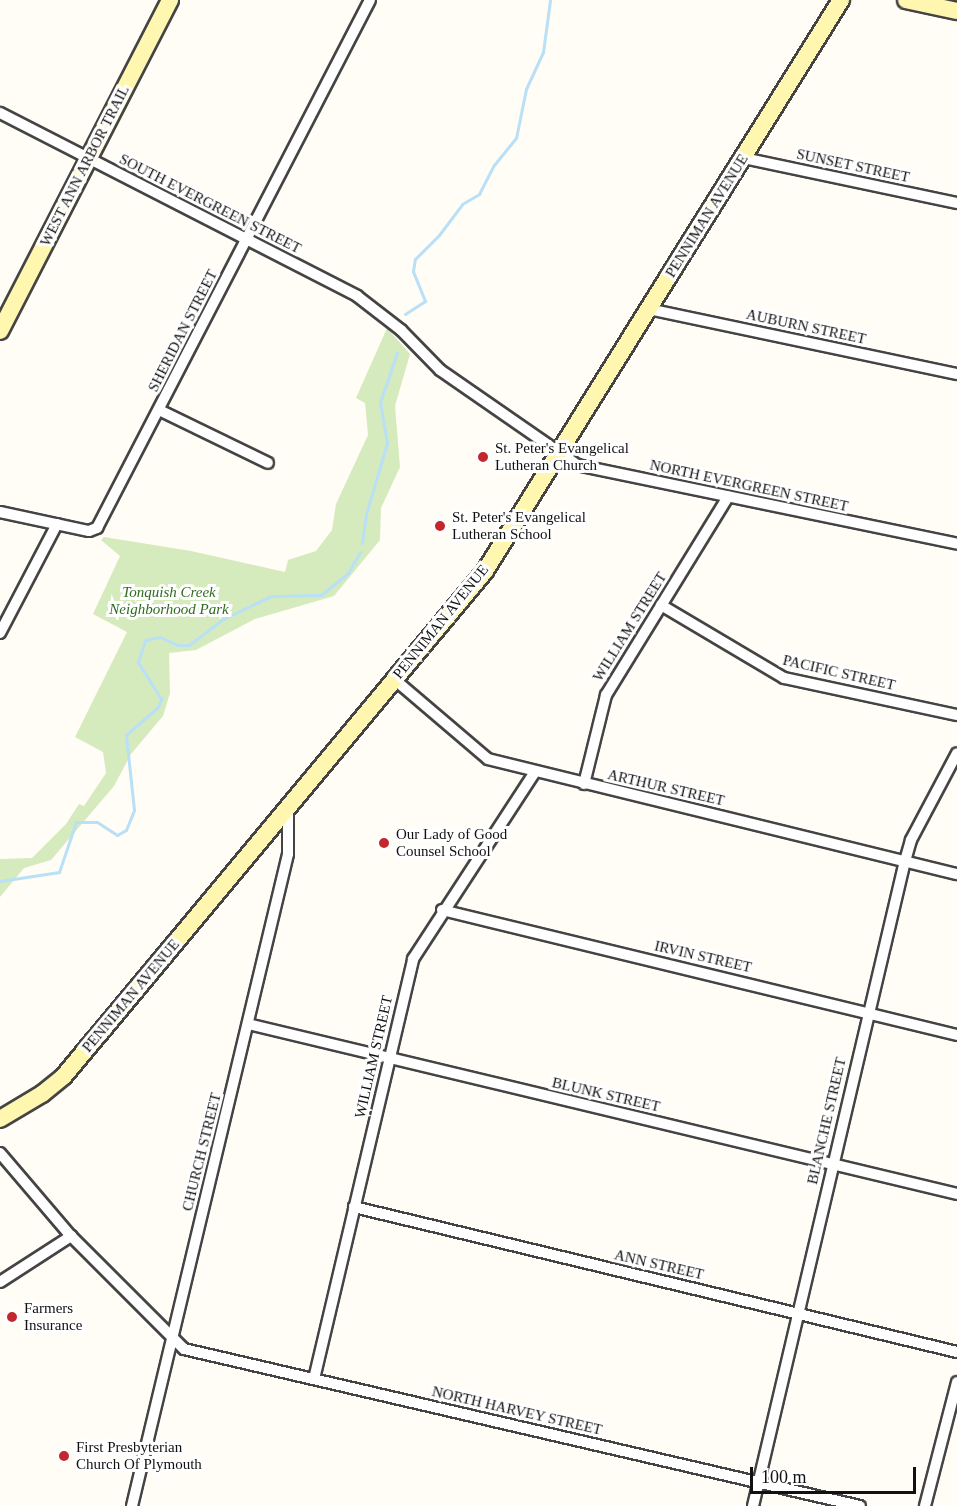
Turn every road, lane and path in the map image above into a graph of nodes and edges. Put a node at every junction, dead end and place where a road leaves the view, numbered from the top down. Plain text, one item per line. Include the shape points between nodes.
1 (170, 0) edge
2 (370, 0) edge
3 (841, 0) edge
4 (906, 0) edge
5 (957, 11) edge
6 (0, 113) edge
7 (743, 158) junction
8 (89, 159) junction
9 (957, 203) edge
10 (246, 240) junction
11 (648, 309) junction
12 (402, 330) joint
13 (0, 331) edge
14 (957, 374) edge
15 (159, 410) junction
16 (559, 454) junction
17 (268, 463) dead end
18 (728, 497) junction
19 (0, 512) edge
20 (57, 524) junction
21 (957, 544) edge
22 (661, 605) junction
23 (0, 633) edge
24 (394, 679) junction
25 (957, 715) edge
26 (957, 753) edge
27 (535, 772) junction
28 (584, 784) junction
29 (288, 806) junction
30 (905, 861) junction
31 (957, 874) edge
32 (442, 910) junction
33 (868, 1012) junction
34 (248, 1024) junction
35 (957, 1035) edge
36 (390, 1058) junction
37 (0, 1119) edge
38 (0, 1153) edge
39 (833, 1164) junction
40 (957, 1194) edge
41 (354, 1208) junction
42 (71, 1236) junction
43 (0, 1282) edge
44 (797, 1313) junction
45 (173, 1335) junction
46 (957, 1352) edge
47 (314, 1379) junction
48 (957, 1382) edge
49 (759, 1482) junction
50 (133, 1506) edge
51 (753, 1506) edge
52 (860, 1506) edge
53 (925, 1506) edge

1 - 8 street, WEST ANN ARBOR TRAIL
2 - 10 street, SHERIDAN STREET
3 - 7 street, PENNIMAN AVENUE
4 - 5 street
6 - 8 street, SOUTH EVERGREEN STREET
7 - 9 street, SUNSET STREET
7 - 11 street, PENNIMAN AVENUE
8 - 10 street, SOUTH EVERGREEN STREET
8 - 13 street, WEST ANN ARBOR TRAIL
10 - 12 street, SOUTH EVERGREEN STREET via 357,297
10 - 15 street, SHERIDAN STREET
11 - 14 street, AUBURN STREET
11 - 16 street, PENNIMAN AVENUE
12 - 16 street, NORTH EVERGREEN STREET via 440,370
15 - 17 street
15 - 20 street, SHERIDAN STREET via 97,528 89,531
16 - 18 street, NORTH EVERGREEN STREET via 577,465
16 - 24 street, PENNIMAN AVENUE via 485,571
18 - 21 street, NORTH EVERGREEN STREET
18 - 22 street, WILLIAM STREET
19 - 20 street
20 - 23 street
22 - 25 street, PACIFIC STREET via 784,678
22 - 28 street, WILLIAM STREET via 606,695
24 - 27 street, ARTHUR STREET via 488,759
24 - 29 street, PENNIMAN AVENUE
26 - 30 street, BLANCHE STREET via 911,840
27 - 28 street, ARTHUR STREET
27 - 32 street, WILLIAM STREET
28 - 30 street, ARTHUR STREET
29 - 34 street, CHURCH STREET via 288,854
29 - 37 street, PENNIMAN AVENUE via 64,1076 42,1095
30 - 31 street, ARTHUR STREET
30 - 33 street, BLANCHE STREET
32 - 33 street, IRVIN STREET
32 - 36 street, WILLIAM STREET via 412,959
33 - 35 street, IRVIN STREET
33 - 39 street, BLANCHE STREET
34 - 36 street, BLUNK STREET
34 - 45 street, CHURCH STREET
36 - 39 street, BLUNK STREET
36 - 41 street, WILLIAM STREET
38 - 42 street, NORTH HARVEY STREET
39 - 40 street, BLUNK STREET
39 - 44 street, BLANCHE STREET
41 - 44 street, ANN STREET
41 - 47 street, WILLIAM STREET
42 - 43 street
42 - 45 street, NORTH HARVEY STREET
44 - 46 street, ANN STREET
44 - 49 street, BLANCHE STREET
45 - 47 street, NORTH HARVEY STREET via 184,1349
45 - 50 street, CHURCH STREET
47 - 49 street, NORTH HARVEY STREET
48 - 53 street
49 - 51 street, BLANCHE STREET
49 - 52 street, NORTH HARVEY STREET

